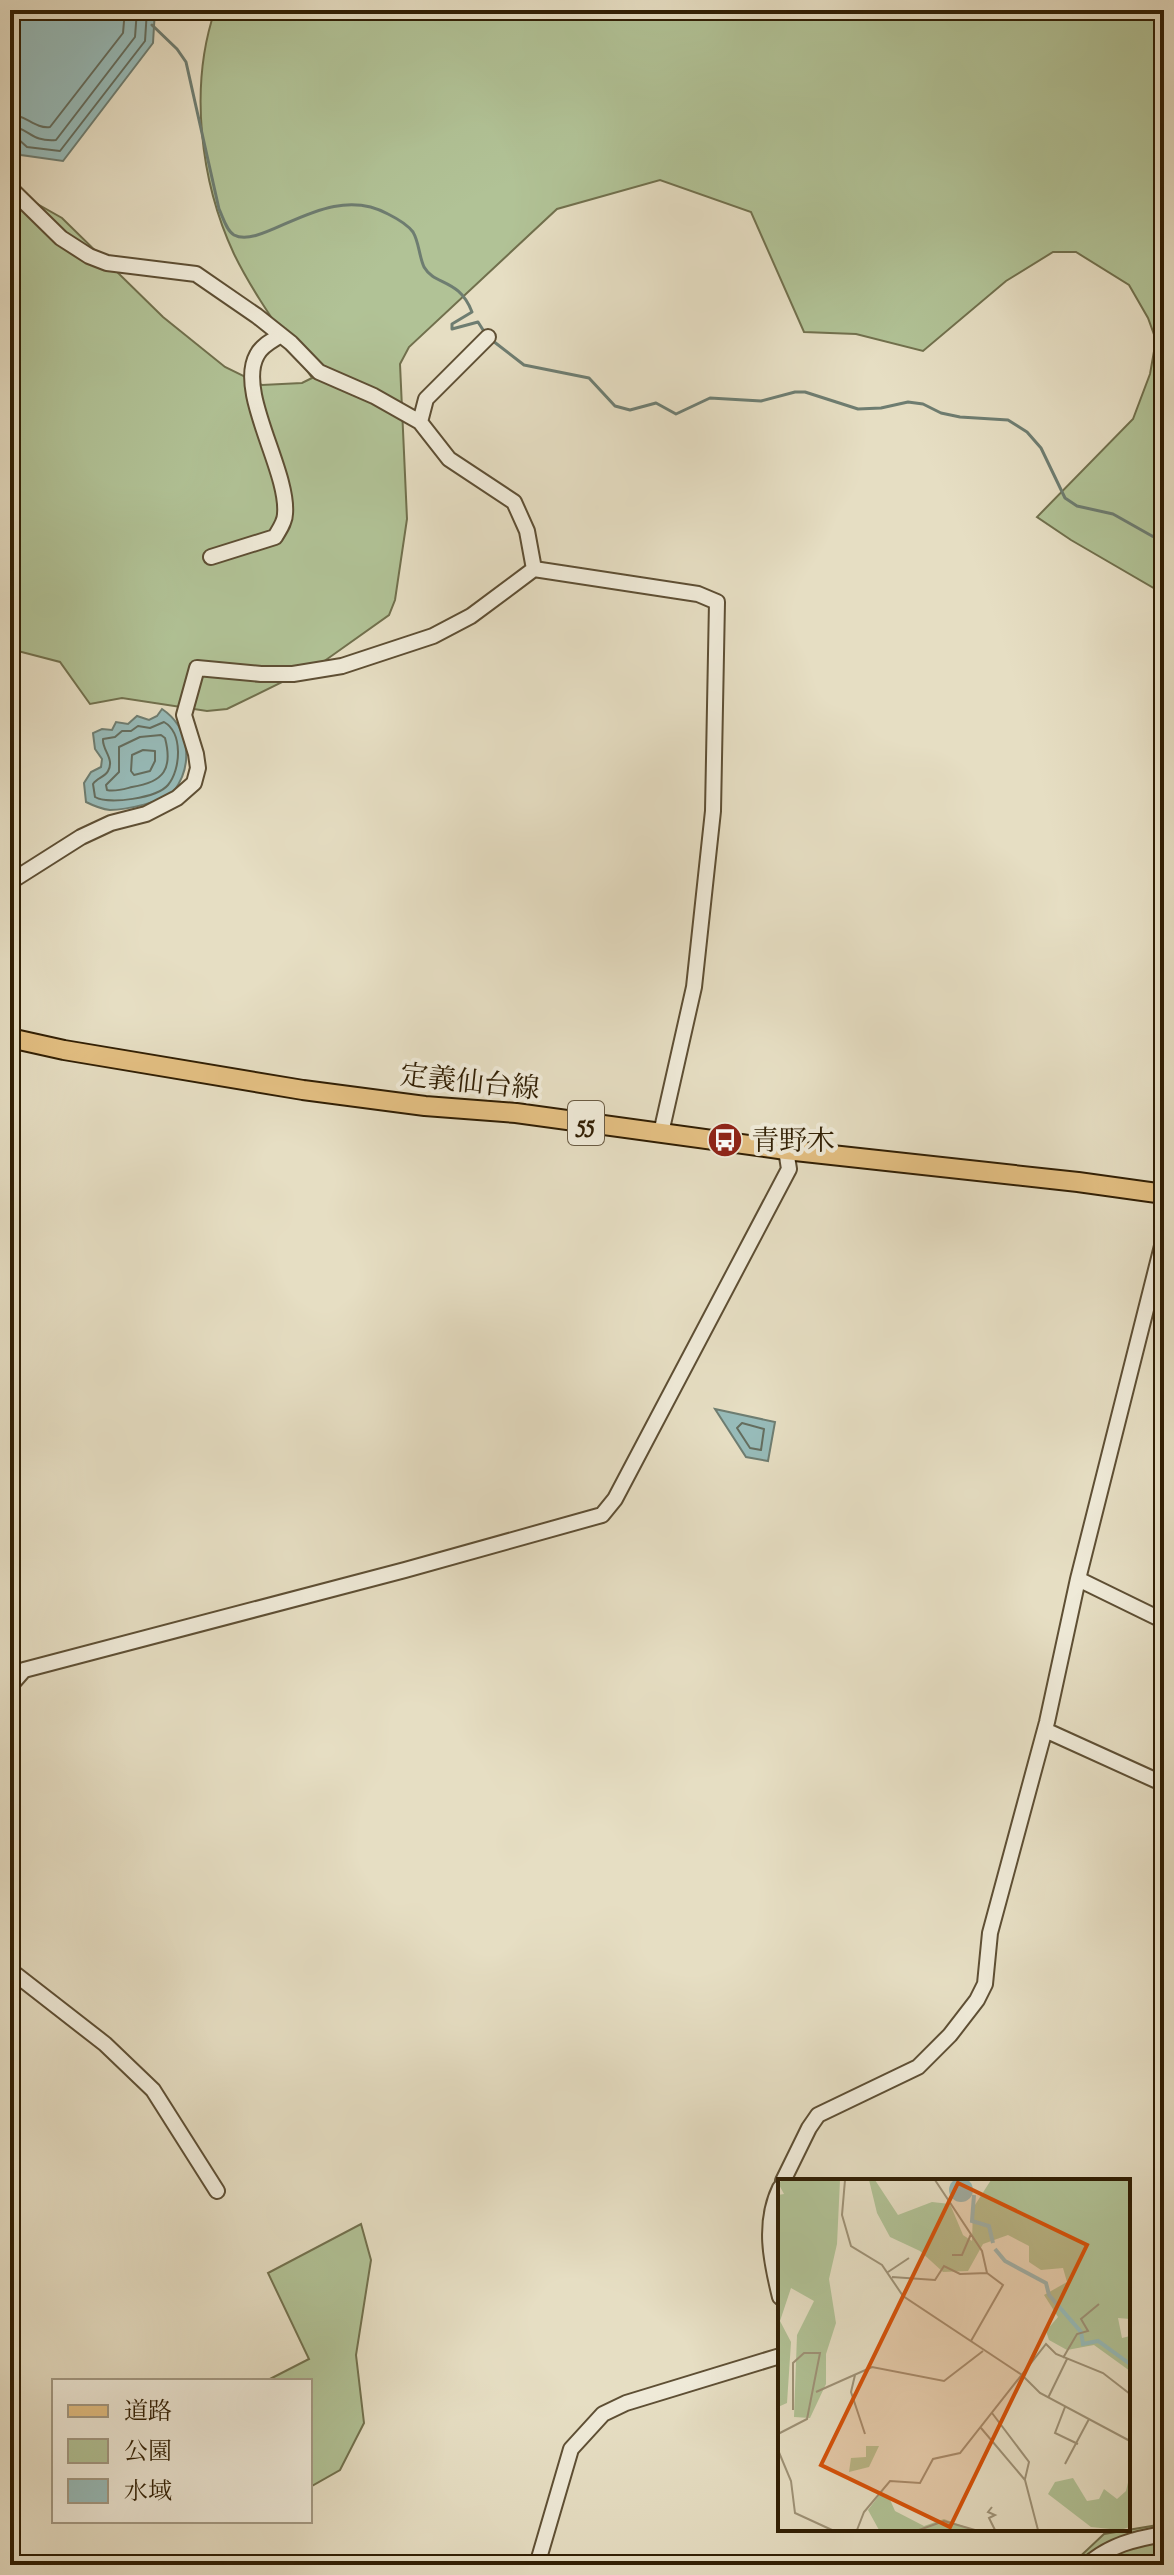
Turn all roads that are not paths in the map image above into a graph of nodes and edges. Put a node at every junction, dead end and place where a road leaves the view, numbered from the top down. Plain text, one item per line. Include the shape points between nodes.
1 (10, 188) edge
2 (281, 335) junction
3 (488, 337) dead end
4 (420, 422) junction
5 (211, 557) dead end
6 (534, 569) junction
7 (10, 882) edge
8 (10, 1038) edge
9 (661, 1133) junction
10 (786, 1150) junction
11 (1164, 1194) edge
12 (1164, 1238) edge
13 (1078, 1579) junction
14 (1164, 1621) edge
15 (10, 1686) edge
16 (1045, 1730) junction
17 (1164, 1784) edge
18 (10, 1970) edge
19 (784, 2179) edge
20 (217, 2191) dead end
21 (778, 2194) edge
22 (778, 2289) edge
23 (778, 2357) edge
24 (1164, 2534) edge
25 (537, 2565) edge
26 (1087, 2565) edge

1 - 2 street via 61,238 89,256 196,274
2 - 4 street via 319,372
2 - 5 street via 255,357 253,376 285,499 284,521 275,537
3 - 4 street via 426,399
4 - 6 street via 449,459 514,502 527,531
6 - 7 street via 471,616 433,636 342,666 293,674 197,668 184,715 196,754 194,783 146,814 81,837
6 - 9 street via 698,594 717,602 713,811 694,987
8 - 9 main road, 定義仙台線 / 55 via 303,1090
9 - 10 main road, 定義仙台線 / 55
10 - 11 main road, 定義仙台線 / 55
10 - 15 street via 789,1169 602,1515 24,1670
12 - 13 street
13 - 14 street
13 - 16 street
16 - 17 street
16 - 19 street via 977,2000 918,2067 818,2115
18 - 20 street via 105,2044 153,2090
21 - 22 street via 771,2214 770,2256
23 - 25 street via 603,2414 571,2449
24 - 26 street via 1112,2547

